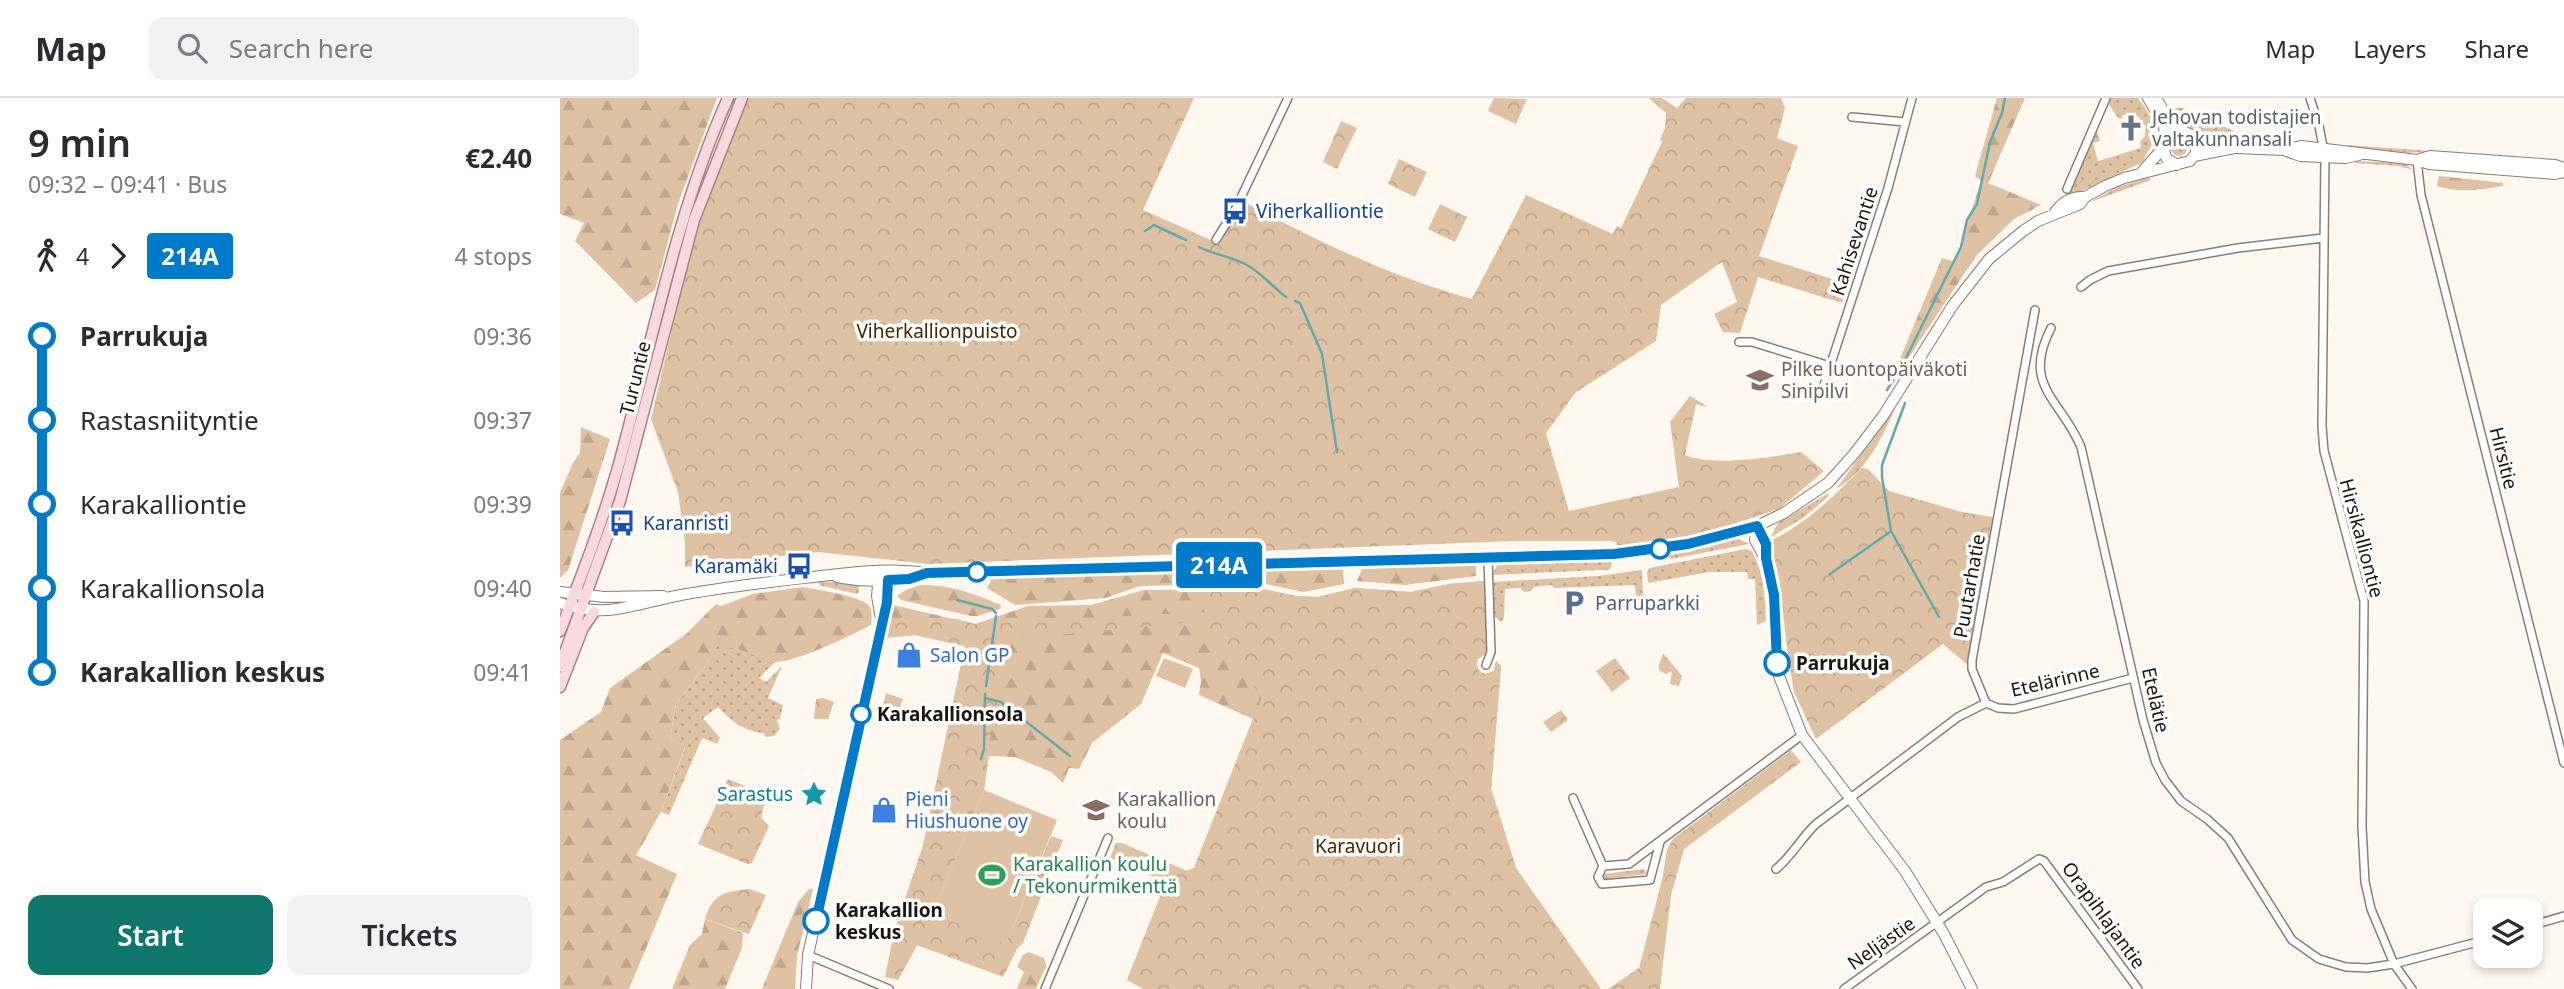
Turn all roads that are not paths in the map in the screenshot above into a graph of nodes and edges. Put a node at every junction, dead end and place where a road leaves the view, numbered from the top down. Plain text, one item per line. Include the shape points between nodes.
1 (728, 98) edge
2 (742, 98) edge
3 (1288, 98) edge
4 (1912, 98) edge
5 (2106, 98) edge
6 (2148, 98) edge
7 (2156, 98) edge
8 (2310, 98) edge
9 (1852, 117) dead end
10 (1905, 122) junction
11 (2180, 131) junction
12 (2195, 140) junction
13 (2164, 144) junction
14 (2237, 148) junction
15 (2324, 153) junction
16 (2194, 156) junction
17 (2417, 160) junction
18 (2177, 165) junction
19 (2564, 170) edge
20 (2141, 173) junction
21 (2067, 189) dead end
22 (2323, 238) junction
23 (1216, 240) dead end
24 (2081, 287) dead end
25 (2035, 310) dead end
26 (2051, 328) dead end
27 (1739, 342) dead end
28 (1830, 366) junction
29 (1822, 391) dead end
30 (1757, 526) junction
31 (1488, 558) junction
32 (882, 577) junction
33 (560, 592) edge
34 (573, 595) junction
35 (587, 596) junction
36 (674, 596) junction
37 (565, 605) edge
38 (588, 611) junction
39 (560, 631) edge
40 (1486, 665) dead end
41 (560, 666) edge
42 (2133, 678) junction
43 (560, 687) edge
44 (1986, 703) junction
45 (1802, 736) junction
46 (2564, 763) edge
47 (1851, 797) junction
48 (1573, 798) dead end
49 (1108, 838) dead end
50 (1660, 841) junction
51 (1603, 866) junction
52 (1776, 869) dead end
53 (2564, 916) edge
54 (2543, 922) edge
55 (1937, 923) junction
56 (2473, 943) edge
57 (808, 956) junction
58 (2394, 964) junction
59 (806, 989) edge
60 (888, 989) edge
61 (1045, 989) edge
62 (1844, 989) edge
63 (1972, 989) edge
64 (2138, 989) edge
65 (2412, 989) edge

1 - 34 main road, Turuntie via 685,210 620,460
2 - 35 main road, Turuntie via 694,219 626,483
3 - 23 street
4 - 10 street, Kahisevantie
5 - 21 street
6 - 13 main road via 2164,125
7 - 11 main road
8 - 15 street, Hirsikalliontie
9 - 10 street
10 - 28 street, Kahisevantie
11 - 12 main road
11 - 13 main road via 2171,133
12 - 14 main road
12 - 16 main road
13 - 18 main road via 2166,158
13 - 20 main road
14 - 15 main road via 2284,150 2300,156
14 - 16 main road
15 - 17 main road
15 - 22 street, Hirsikalliontie
16 - 18 main road
17 - 19 main road via 2430,156 2556,165
17 - 46 street, Hirsitie via 2421,195
18 - 20 main road
20 - 30 main road via 2067,200 1989,259 1842,469 1801,503
22 - 24 street via 2118,269
22 - 58 street, Hirsikalliontie via 2324,451 2364,601 2365,882
25 - 44 street, Puutarhatie via 1972,660
26 - 42 street, Etelätie via 2040,354 2041,377 2081,447
27 - 28 street
28 - 29 street, Kahisevantie
30 - 31 main road via 1647,551
30 - 45 main road via 1755,540 1766,558 1774,595 1779,676
31 - 32 main road
31 - 40 street via 1492,652
32 - 36 main road via 790,578
32 - 57 main road via 887,602
33 - 34 main road
34 - 35 main road
34 - 37 main road, Turuntie
35 - 36 main road
35 - 38 main road, Turuntie
36 - 38 main road via 638,607
37 - 38 main road
37 - 39 main road, Turuntie
38 - 41 main road, Turuntie
38 - 43 main road
42 - 44 street, Etelärinne via 2014,709
42 - 58 street, Etelätie via 2146,734 2165,780 2181,801 2228,838 2292,940 2319,959 2346,967
44 - 47 street via 1958,717
45 - 47 main road
45 - 50 street
47 - 52 street via 1808,831
47 - 55 main road
48 - 51 street
49 - 61 street
50 - 51 street via 1629,864
50 - 51 street via 1650,880 1602,884 1598,877
53 - 54 street
55 - 62 street, Neljästie
55 - 63 main road
55 - 64 street, Orapihlajantie via 1986,887 2003,882 2039,859
56 - 58 street, Etelätie
57 - 59 main road
57 - 60 street
58 - 65 street, Hirsikalliontie

